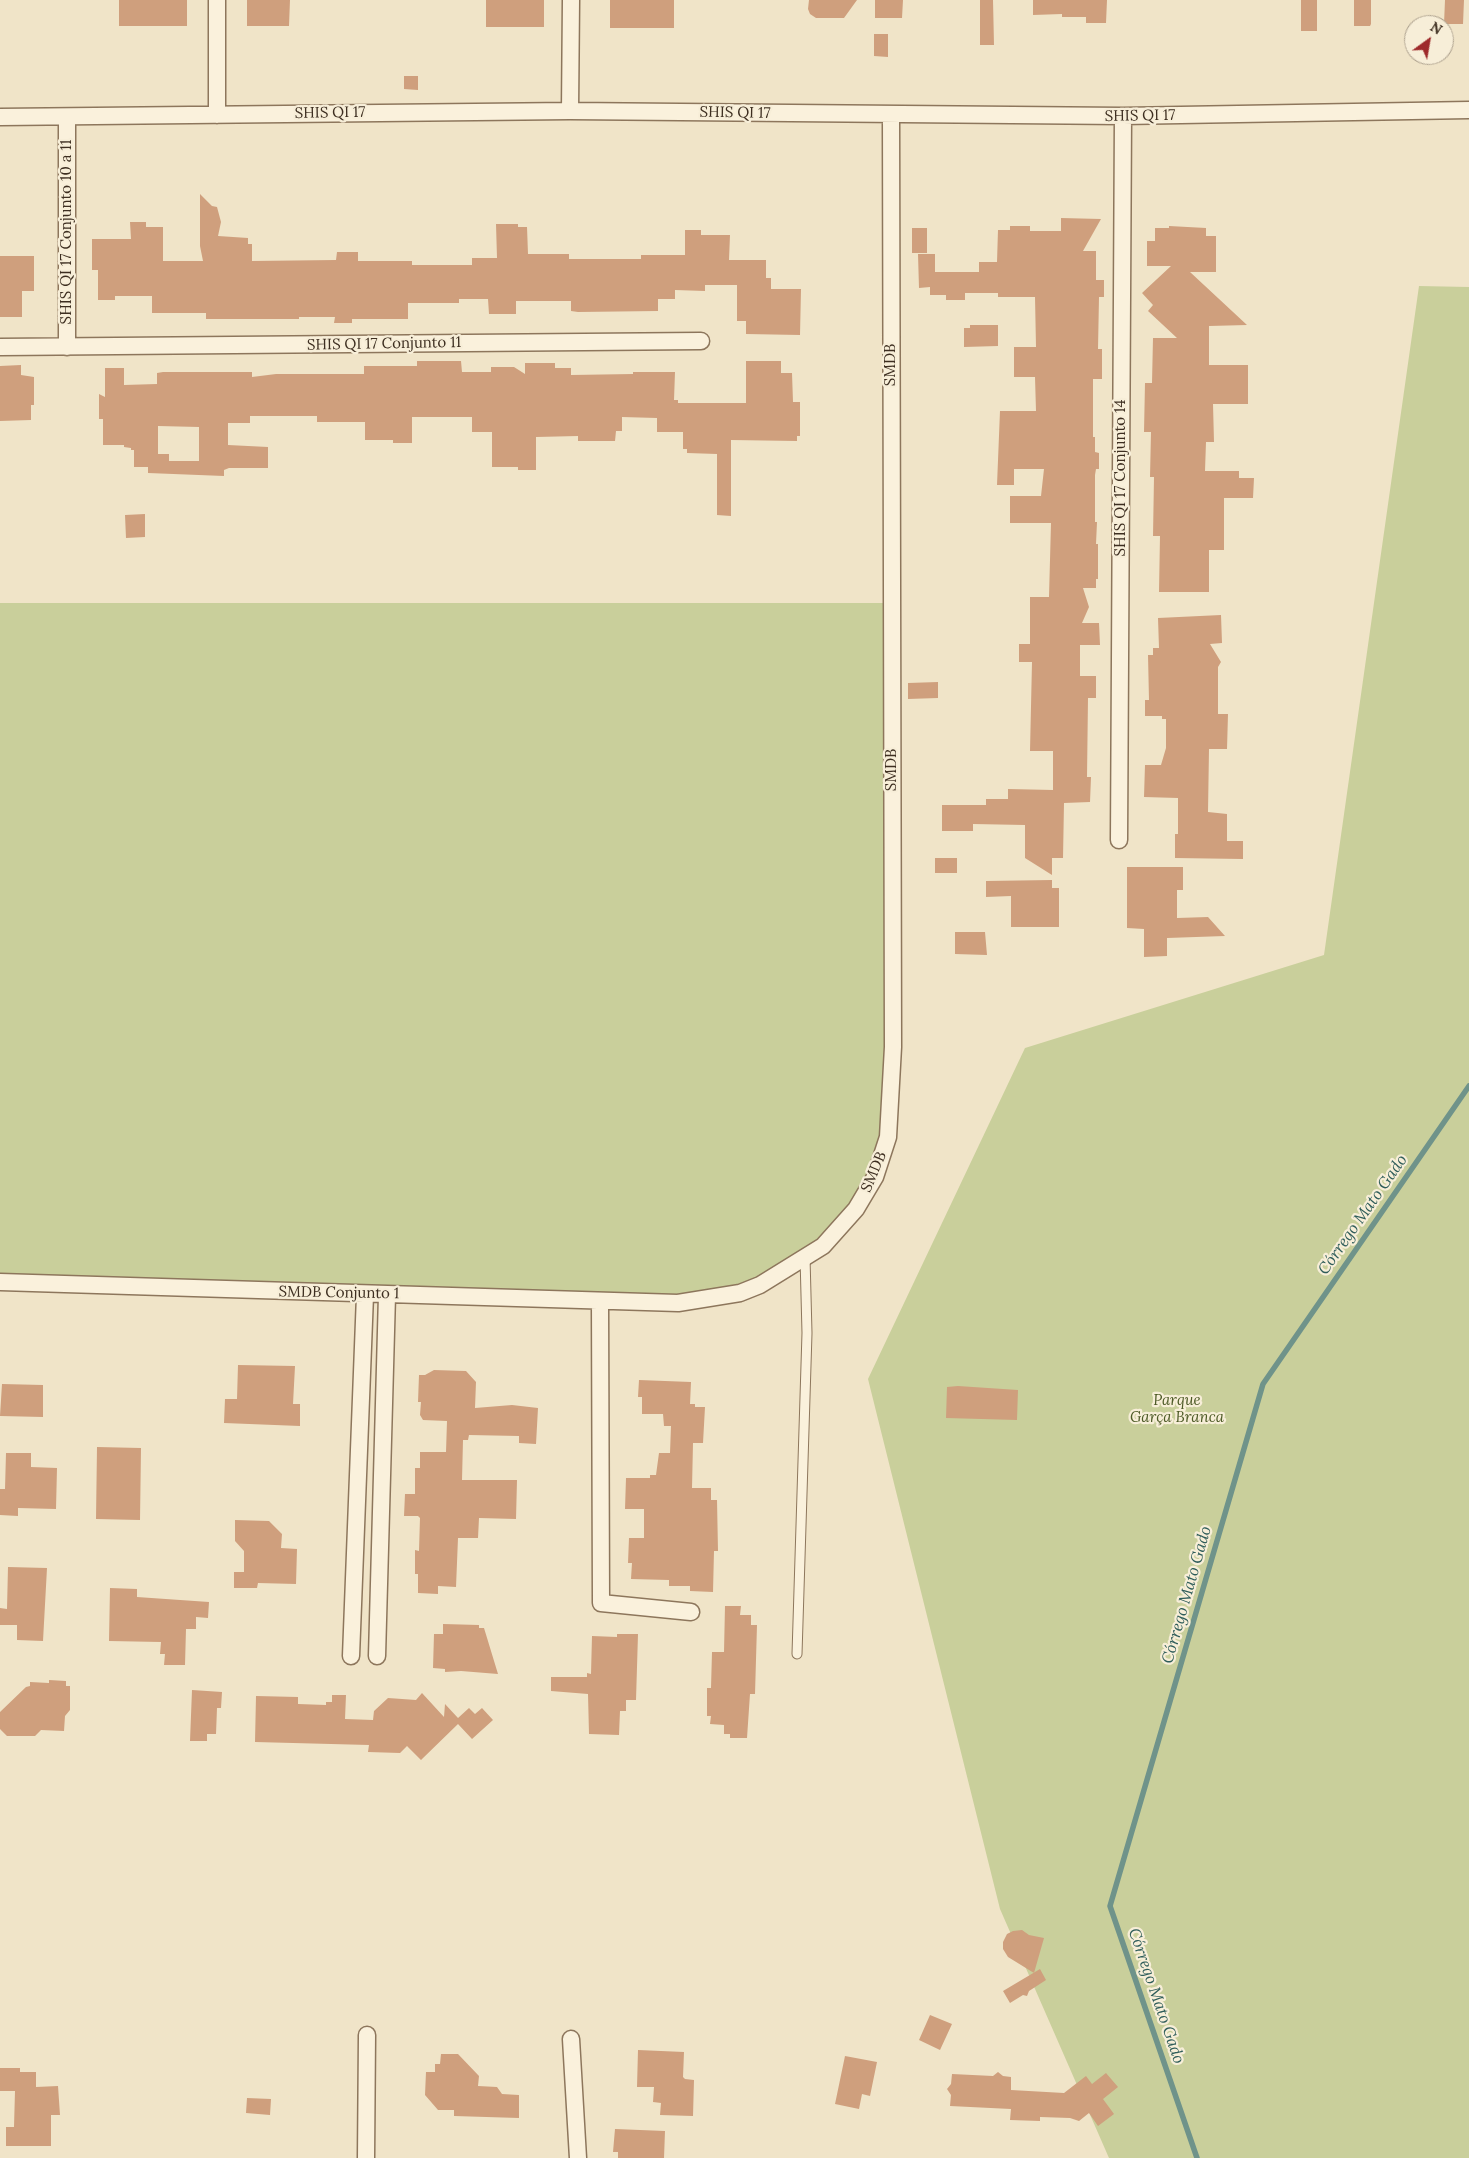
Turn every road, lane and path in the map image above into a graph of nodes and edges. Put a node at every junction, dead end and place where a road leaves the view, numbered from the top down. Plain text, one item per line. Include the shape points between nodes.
1 (217, 0) edge
2 (571, 0) edge
3 (1469, 110) edge
4 (570, 111) junction
5 (217, 115) junction
6 (891, 115) junction
7 (1123, 116) junction
8 (0, 117) edge
9 (66, 117) junction
10 (700, 341) dead end
11 (0, 347) edge
12 (67, 347) junction
13 (1119, 840) dead end
14 (805, 1258) junction
15 (0, 1282) edge
16 (387, 1294) junction
17 (365, 1295) junction
18 (600, 1301) junction
19 (678, 1303) joint
20 (691, 1612) dead end
21 (797, 1654) dead end
22 (351, 1656) dead end
23 (377, 1656) dead end
24 (367, 2035) dead end
25 (571, 2039) dead end
26 (366, 2158) edge
27 (578, 2158) edge

1 - 5 street
2 - 4 street
3 - 7 street, SHIS QI 17
4 - 5 street, SHIS QI 17
4 - 6 street, SHIS QI 17
5 - 9 street, SHIS QI 17
6 - 7 street, SHIS QI 17
6 - 14 street, SMDB via 893,1047 888,1137 875,1177 856,1209 822,1246
7 - 13 street, SHIS QI 17 Conjunto 14
8 - 9 street, SHIS QI 17
9 - 12 street, SHIS QI 17 Conjunto 10 a 11
10 - 12 street, SHIS QI 17 Conjunto 11
11 - 12 street, SHIS QI 17 Conjunto 11
14 - 19 street, SMDB via 760,1286 740,1293
14 - 21 lane via 807,1333
15 - 17 street, SMDB Conjunto 1
16 - 17 street, SMDB Conjunto 1
16 - 18 street, SMDB Conjunto 1
16 - 23 street
17 - 22 street
18 - 19 street, SMDB Conjunto 1
18 - 20 street via 601,1603
24 - 26 street
25 - 27 street

